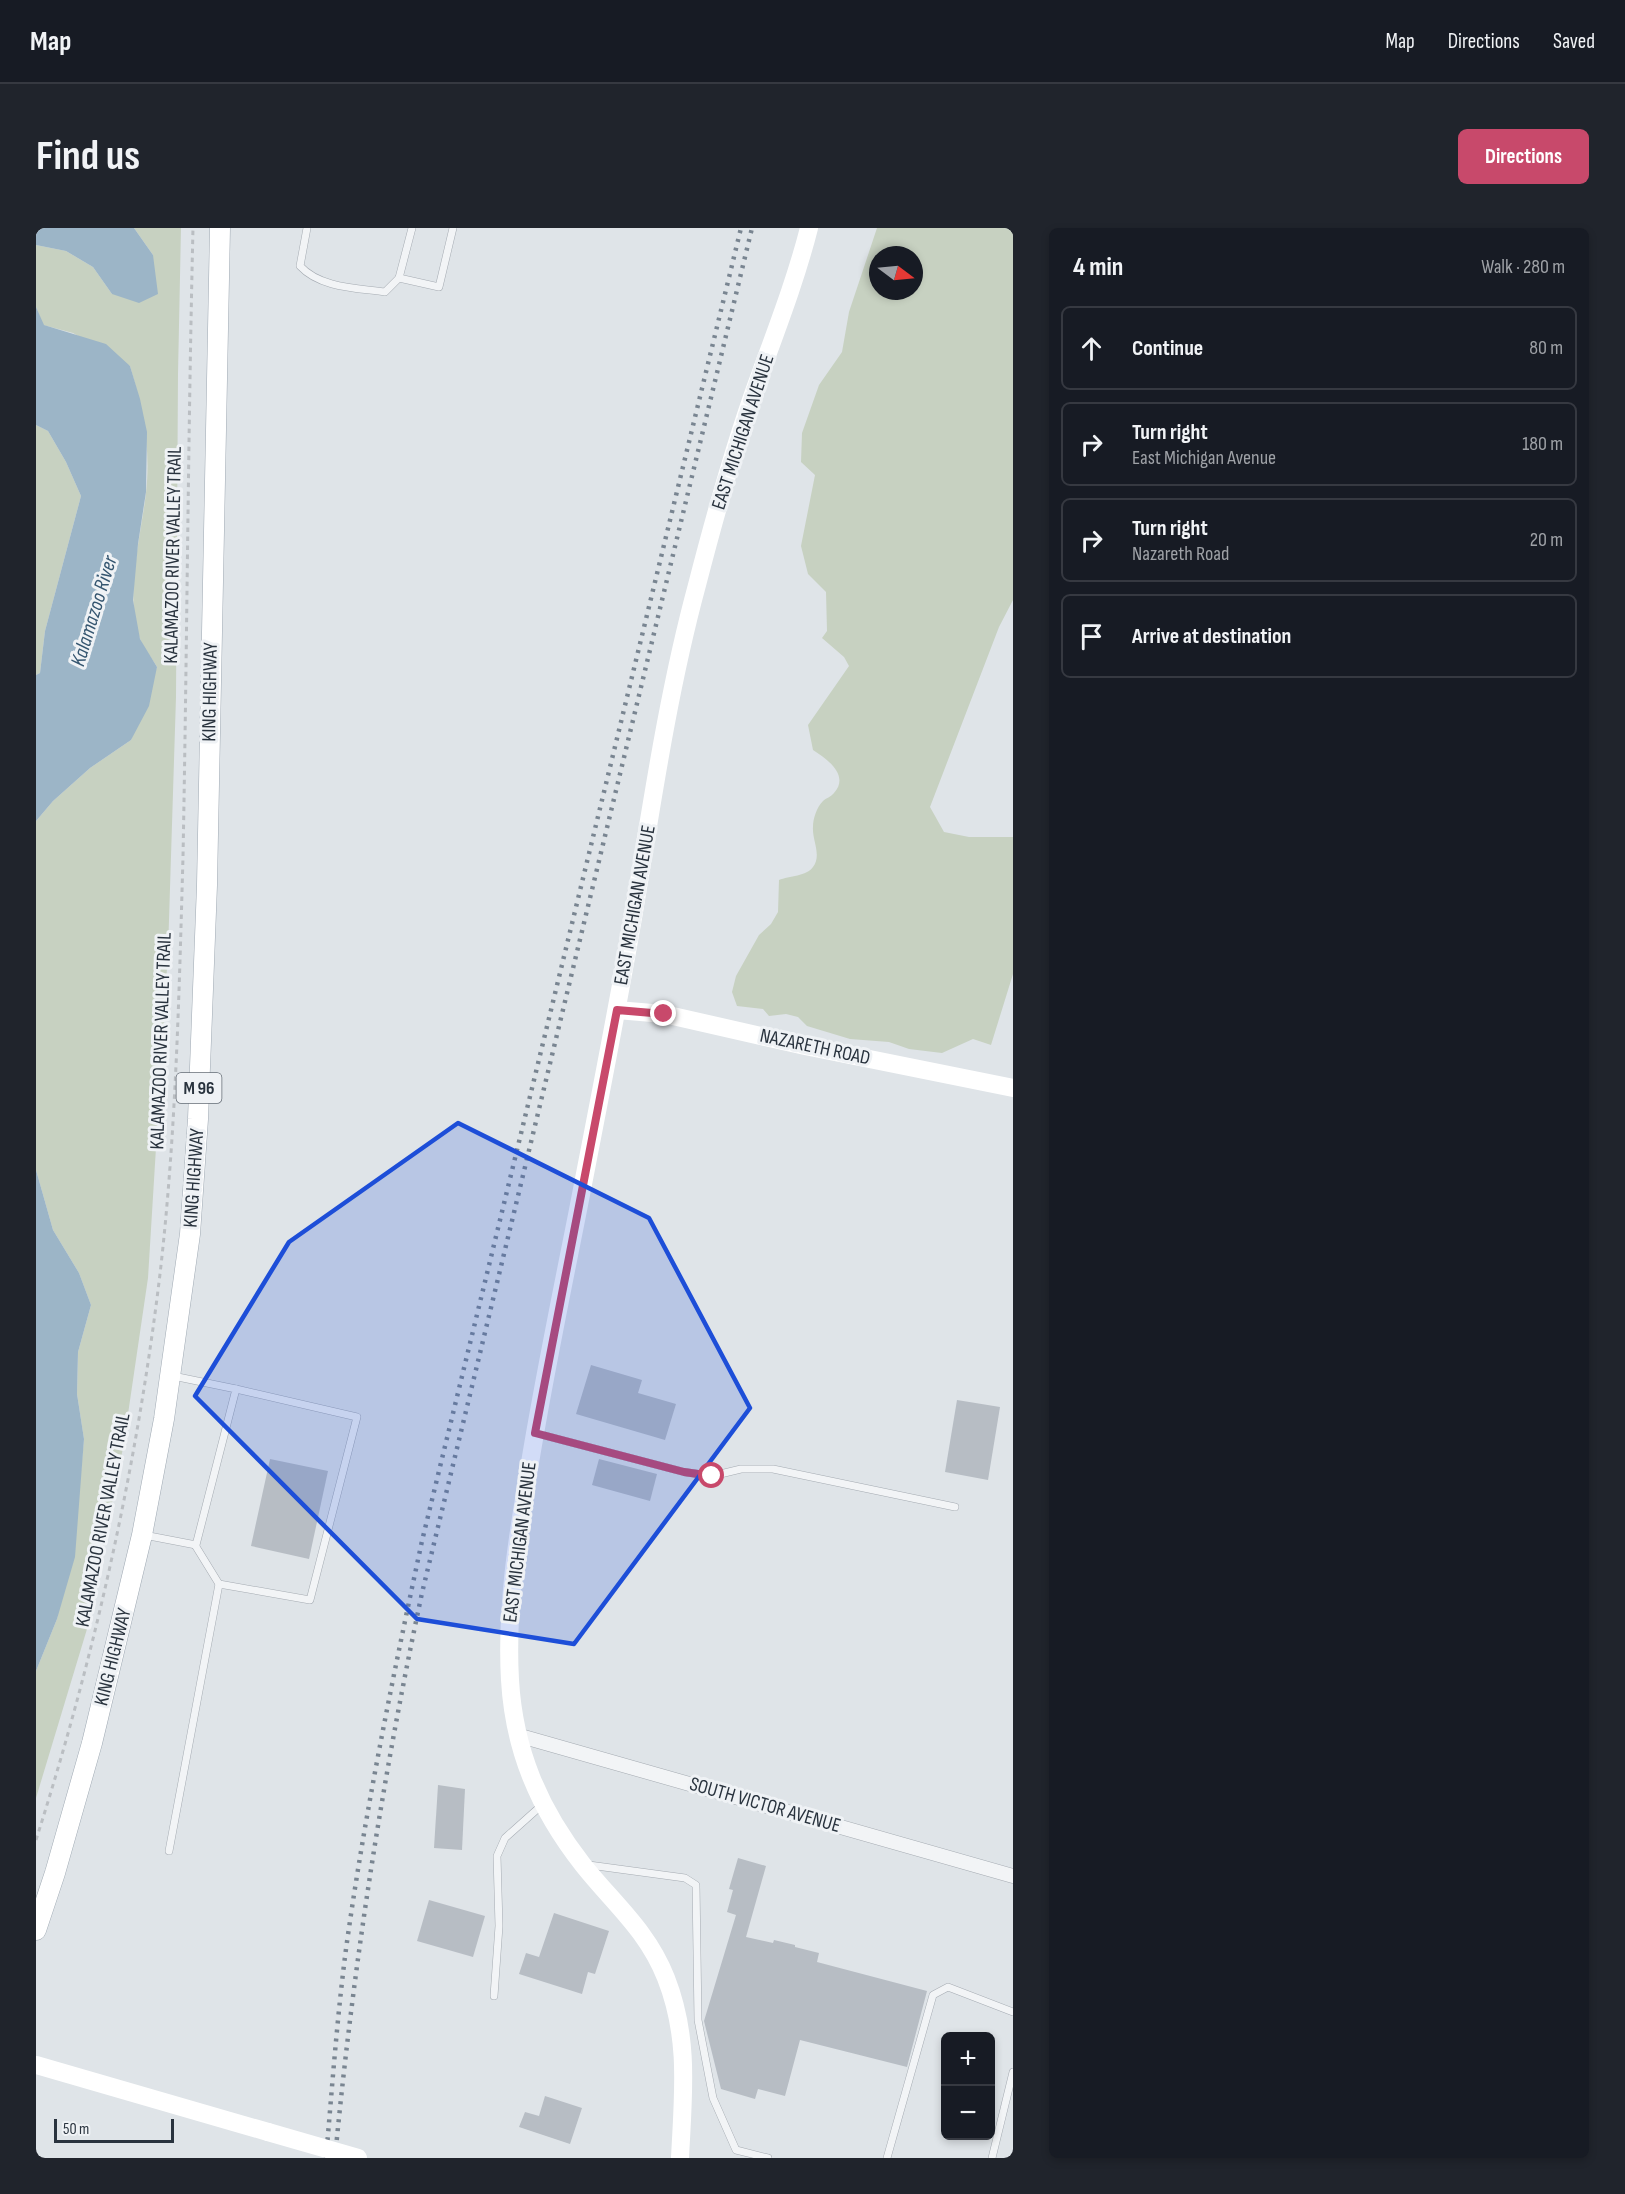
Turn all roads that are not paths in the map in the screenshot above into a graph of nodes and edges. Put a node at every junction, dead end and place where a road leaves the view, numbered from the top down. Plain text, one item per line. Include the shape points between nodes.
1 (220, 228) edge
2 (307, 228) edge
3 (412, 228) edge
4 (453, 228) edge
5 (809, 228) edge
6 (399, 278) junction
7 (617, 1010) junction
8 (1013, 1088) edge
9 (171, 1375) junction
10 (236, 1389) junction
11 (535, 1433) junction
12 (955, 1507) dead end
13 (142, 1535) junction
14 (195, 1545) junction
15 (219, 1584) junction
16 (517, 1735) junction
17 (544, 1803) junction
18 (169, 1851) dead end
19 (583, 1865) junction
20 (1013, 1876) edge
21 (36, 1930) edge
22 (494, 1996) dead end
23 (1013, 2012) edge
24 (36, 2066) edge
25 (1013, 2072) edge
26 (357, 2158) edge
27 (680, 2158) edge
28 (768, 2158) edge
29 (887, 2158) edge
30 (993, 2158) edge

1 - 9 main road, KING HIGHWAY / M 96 via 207,885 198,1119 190,1233
2 - 6 lane via 300,266 308,275 340,286 385,292
3 - 6 lane
4 - 6 lane via 439,287
5 - 7 street, EAST MICHIGAN AVENUE via 734,454 689,614 669,704
7 - 8 street, NAZARETH ROAD via 664,1014
7 - 11 street, EAST MICHIGAN AVENUE
9 - 10 lane
9 - 13 main road, KING HIGHWAY / M 96
10 - 14 lane
10 - 15 lane via 357,1417 310,1600
11 - 12 lane via 684,1472 712,1476 741,1469 773,1469
11 - 16 street, EAST MICHIGAN AVENUE via 517,1538 509,1629
13 - 14 lane
13 - 21 main road, KING HIGHWAY / M 96 via 92,1743
14 - 15 lane
15 - 18 lane
16 - 17 street, EAST MICHIGAN AVENUE via 526,1767
16 - 20 street, SOUTH VICTOR AVENUE
17 - 19 street, EAST MICHIGAN AVENUE
17 - 22 lane via 505,1838 497,1856 499,1926
19 - 27 street, EAST MICHIGAN AVENUE via 648,1942 666,1979 683,2043
19 - 28 lane via 685,1878 696,1885 698,2020 713,2098 736,2150
23 - 29 lane via 948,1987 933,1995
24 - 26 street, bridge
25 - 30 lane

